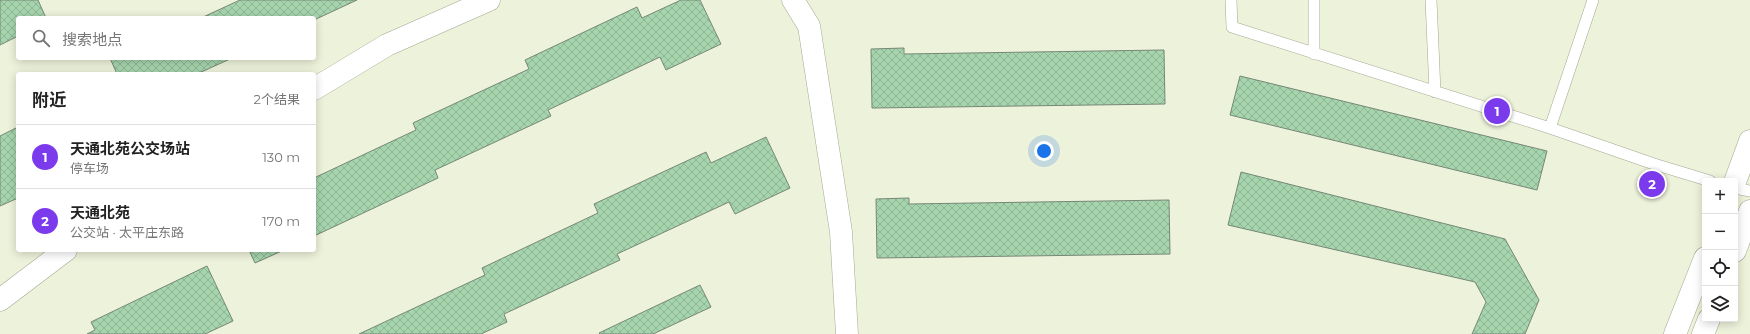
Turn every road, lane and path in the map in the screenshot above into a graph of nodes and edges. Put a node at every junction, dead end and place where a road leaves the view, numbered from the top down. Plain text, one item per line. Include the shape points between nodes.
1 (489, 0) edge
2 (793, 0) edge
3 (1231, 0) edge
4 (1314, 0) edge
5 (1431, 0) edge
6 (1593, 0) edge
7 (1314, 54) junction
8 (316, 88) edge
9 (1435, 92) junction
10 (1550, 128) junction
11 (1750, 141) edge
12 (1736, 178) edge
13 (1702, 179) edge
14 (1738, 189) edge
15 (1750, 192) edge
16 (1750, 212) edge
17 (1735, 250) edge
18 (63, 252) edge
19 (1702, 266) edge
20 (0, 300) edge
21 (1708, 322) edge
22 (847, 334) edge
23 (1675, 334) edge
24 (1703, 334) edge

1 - 8 street via 387,46
2 - 22 street via 809,26 841,232
3 - 7 lane via 1232,27
4 - 7 lane
5 - 9 lane
6 - 10 lane
7 - 9 lane
9 - 10 lane
10 - 13 lane
11 - 12 street
14 - 15 lane
16 - 17 street
18 - 20 street
19 - 23 street
21 - 24 street

